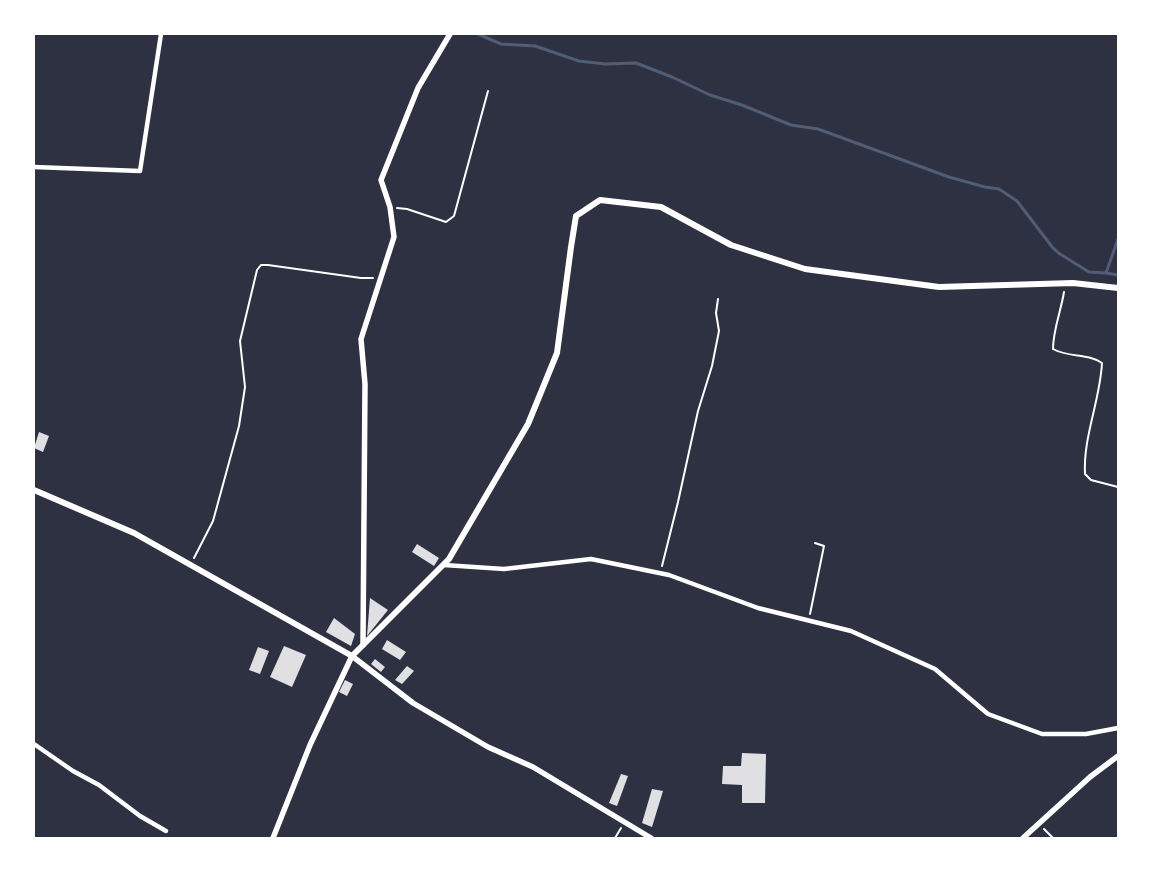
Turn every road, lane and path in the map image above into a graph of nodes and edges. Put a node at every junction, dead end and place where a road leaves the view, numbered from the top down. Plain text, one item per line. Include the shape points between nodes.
1 (161, 34) edge
2 (450, 34) edge
3 (488, 91) dead end
4 (34, 167) edge
5 (390, 207) junction
6 (381, 278) junction
7 (1065, 284) junction
8 (1118, 288) edge
9 (718, 299) dead end
10 (1118, 487) edge
11 (34, 490) edge
12 (815, 543) dead end
13 (190, 565) junction
14 (444, 565) junction
15 (660, 573) junction
16 (808, 621) junction
17 (363, 645) junction
18 (352, 656) junction
19 (1118, 728) edge
20 (34, 744) edge
21 (1118, 756) edge
22 (625, 822) junction
23 (1039, 823) junction
24 (166, 831) dead end
25 (273, 838) edge
26 (615, 838) edge
27 (652, 838) edge
28 (1023, 838) edge
29 (1053, 838) edge

1 - 4 street via 140,171
2 - 5 street via 418,88 381,180
3 - 5 path via 454,216 446,222
5 - 6 street via 394,237
6 - 13 path via 268,265 261,265 257,270 240,341 245,387 239,426 213,521
6 - 17 street via 362,339 365,384
7 - 8 main road
7 - 10 path via 1053,349 1062,354 1095,358 1102,363 1084,474 1091,480
7 - 14 main road via 939,287 805,269 731,245 661,207 600,200 576,216 557,353 528,424
9 - 15 path via 719,331 712,366 698,411
11 - 13 main road via 134,533
12 - 16 path via 824,546
13 - 18 main road
14 - 15 street via 504,569 591,559
14 - 17 main road
15 - 16 street via 758,608
16 - 19 street via 851,631 935,669 988,714 1042,734 1086,734
17 - 18 main road
18 - 22 street via 413,703 488,747 533,767
18 - 25 street via 310,745
20 - 24 street
21 - 23 street
22 - 26 path
22 - 27 street
23 - 28 street
23 - 29 path

